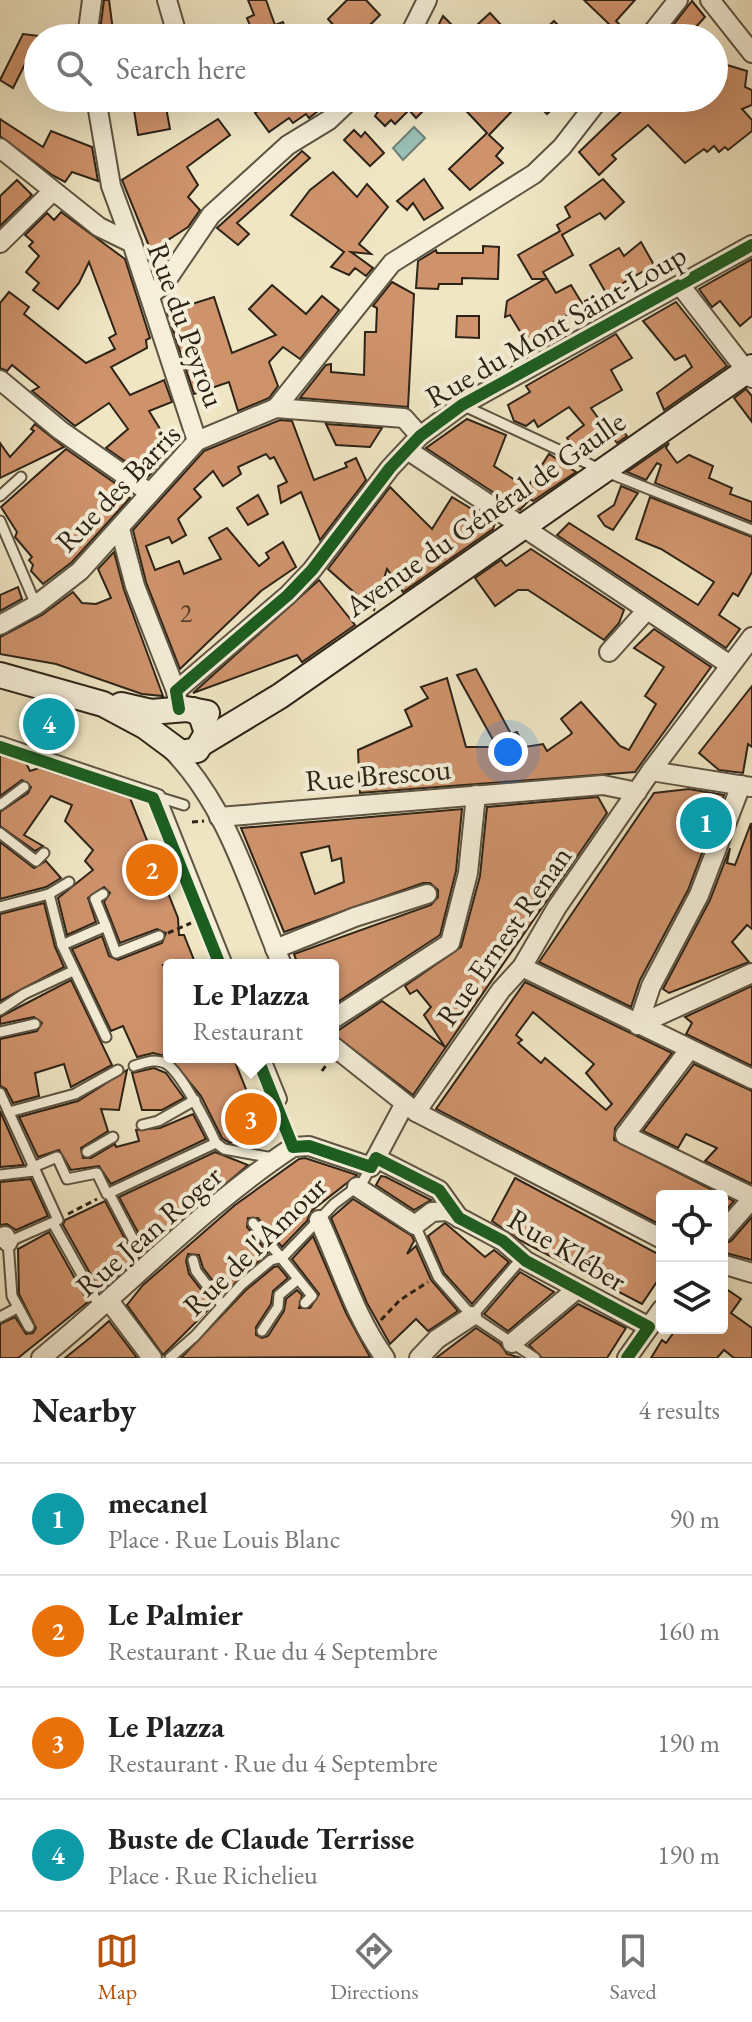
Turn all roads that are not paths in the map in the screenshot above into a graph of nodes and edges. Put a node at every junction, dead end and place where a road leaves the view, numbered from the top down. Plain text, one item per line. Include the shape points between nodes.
1 (92, 0) edge
2 (167, 0) edge
3 (427, 0) edge
4 (678, 0) edge
5 (710, 0) edge
6 (89, 24) edge
7 (174, 24) edge
8 (415, 24) edge
9 (659, 24) edge
10 (752, 53) edge
11 (98, 112) edge
12 (337, 112) edge
13 (589, 112) edge
14 (0, 148) edge
15 (53, 191) junction
16 (0, 243) edge
17 (132, 243) junction
18 (752, 245) edge
19 (680, 285) junction
20 (150, 295) junction
21 (750, 372) edge
22 (0, 380) edge
23 (462, 405) junction
24 (276, 408) junction
25 (197, 441) junction
26 (415, 443) junction
27 (604, 471) junction
28 (21, 477) dead end
29 (150, 493) junction
30 (0, 496) edge
31 (0, 521) edge
32 (523, 528) junction
33 (120, 529) junction
34 (752, 530) edge
35 (36, 605) junction
36 (646, 611) junction
37 (0, 625) edge
38 (752, 637) edge
39 (609, 652) dead end
40 (730, 665) junction
41 (0, 675) edge
42 (103, 704) junction
43 (181, 705) junction
44 (253, 710) junction
45 (204, 743) junction
46 (0, 744) edge
47 (170, 748) junction
48 (651, 771) junction
49 (746, 786) edge
50 (24, 787) dead end
51 (637, 792) junction
52 (476, 795) junction
53 (158, 797) junction
54 (0, 805) edge
55 (184, 805) dead end
56 (216, 810) junction
57 (0, 833) edge
58 (44, 853) dead end
59 (69, 882) dead end
60 (49, 894) junction
61 (103, 894) dead end
62 (427, 894) dead end
63 (0, 907) edge
64 (106, 926) junction
65 (159, 936) dead end
66 (62, 945) junction
67 (278, 957) edge
68 (223, 959) edge
69 (522, 967) junction
70 (73, 971) junction
71 (752, 973) edge
72 (0, 1010) edge
73 (339, 1015) edge
74 (35, 1024) dead end
75 (638, 1025) junction
76 (0, 1032) edge
77 (106, 1037) dead end
78 (689, 1050) junction
79 (339, 1061) edge
80 (163, 1062) edge
81 (164, 1063) edge
82 (264, 1063) edge
83 (134, 1066) dead end
84 (118, 1070) dead end
85 (752, 1079) edge
86 (0, 1093) edge
87 (195, 1100) junction
88 (275, 1100) dead end
89 (410, 1109) junction
90 (9, 1112) junction
91 (142, 1125) dead end
92 (113, 1137) dead end
93 (216, 1143) junction
94 (87, 1152) dead end
95 (277, 1159) junction
96 (374, 1163) junction
97 (32, 1169) junction
98 (0, 1175) edge
99 (357, 1187) junction
100 (108, 1193) junction
101 (752, 1198) edge
102 (459, 1218) junction
103 (319, 1220) junction
104 (55, 1222) junction
105 (253, 1223) dead end
106 (415, 1225) junction
107 (728, 1226) edge
108 (3, 1236) edge
109 (656, 1236) edge
110 (133, 1239) dead end
111 (281, 1258) junction
112 (522, 1258) junction
113 (193, 1260) dead end
114 (728, 1266) edge
115 (752, 1273) edge
116 (297, 1280) junction
117 (577, 1289) junction
118 (305, 1303) dead end
119 (106, 1305) junction
120 (222, 1305) junction
121 (17, 1308) junction
122 (472, 1316) junction
123 (0, 1317) edge
124 (656, 1317) edge
125 (29, 1327) dead end
126 (649, 1327) junction
127 (262, 1331) dead end
128 (512, 1343) junction
129 (183, 1354) edge
130 (630, 1356) edge
131 (41, 1358) edge
132 (152, 1358) edge
133 (170, 1358) edge
134 (385, 1358) edge
135 (419, 1358) edge
136 (535, 1358) edge

1 - 6 street
2 - 7 street
3 - 8 street
4 - 9 street
5 - 10 street
11 - 17 street via 111,186
12 - 20 street via 288,145 211,215 164,284
13 - 24 street via 534,174 392,263
14 - 15 street, Rue du Peyrou
15 - 16 street
15 - 17 street, Rue du Peyrou via 99,227
17 - 20 street, Rue du Peyrou
18 - 19 street, Rue du Mont Saint-Loup
19 - 21 street
19 - 23 street, Rue du Mont Saint-Loup
20 - 25 street, Rue du Peyrou
21 - 27 main road, Avenue du Général de Gaulle
22 - 29 street
23 - 26 street, Rue du Mont Saint-Loup
23 - 27 lane
24 - 25 street, Rue des Barris
24 - 26 street, Rue des Barris via 404,418
25 - 29 street, Rue des Barris
26 - 32 street, Rue des Barris
26 - 43 street, Rue du Mont Saint-Loup via 296,587
27 - 32 main road, Avenue du Général de Gaulle
27 - 34 lane
28 - 30 lane
29 - 33 street, Rue des Barris
31 - 35 lane
32 - 36 street, Rue des Barris
32 - 44 main road, Avenue du Général de Gaulle
33 - 35 street, Rue des Barris via 80,571
33 - 43 street via 135,586
35 - 37 street, Rue des Barris
36 - 39 street
36 - 40 street, Rue des Barris
38 - 40 street, Rue Ernest Renan
40 - 48 street, Rue Ernest Renan
41 - 42 main road
42 - 43 main road, Avenue du Général de Gaulle via 151,712
42 - 47 main road via 146,727
43 - 44 main road, Avenue du Général de Gaulle via 219,715
43 - 45 main road via 206,723
43 - 47 main road via 163,726
44 - 45 main road, Avenue du Général de Gaulle
45 - 47 main road via 189,753
45 - 56 street via 202,769
46 - 53 street
47 - 56 street via 193,772
48 - 49 street
48 - 51 street, Rue Ernest Renan
49 - 75 street via 699,895 651,986
50 - 54 lane
51 - 52 street, Rue Brescou via 603,785
51 - 69 street, Rue Ernest Renan
52 - 56 street, Rue Brescou
52 - 73 street via 468,873 450,943
53 - 55 lane
53 - 68 street
56 - 67 street
57 - 58 lane via 36,861
59 - 60 lane
60 - 63 lane
60 - 66 lane
61 - 64 lane via 95,899
62 - 67 street via 355,917
64 - 65 lane via 116,953
64 - 66 lane
66 - 70 lane
69 - 75 street
69 - 89 street, Rue Ernest Renan
70 - 72 lane
70 - 77 lane
71 - 75 street
74 - 76 lane
75 - 78 street
78 - 85 street
78 - 101 street via 625,1135
79 - 89 street
80 - 83 lane
81 - 87 lane
82 - 88 street via 279,1099
84 - 90 lane via 75,1094
86 - 90 lane
87 - 91 lane
87 - 93 lane
89 - 96 street, Rue Ernest Renan
89 - 109 street
90 - 97 lane
92 - 94 lane
93 - 95 lane
93 - 100 lane
95 - 96 street, Rue Jean Roger via 293,1147 309,1146
95 - 119 street, Rue Jean Roger via 139,1270
96 - 99 lane, Rue de l'Amour
96 - 102 street via 439,1190
97 - 98 lane
97 - 100 lane via 57,1157 67,1179 97,1173
97 - 104 lane
99 - 103 lane, Rue de l'Amour
99 - 106 street
100 - 110 lane
101 - 107 street
102 - 106 street, Rue Kléber via 439,1209
102 - 112 street, Rue Kléber via 503,1241
103 - 111 lane, Rue de l'Amour
103 - 134 street via 349,1300
104 - 108 lane
104 - 119 lane
105 - 111 lane
106 - 122 lane via 438,1277
108 - 121 lane
111 - 116 lane
111 - 120 lane, Rue de l'Amour via 271,1260
112 - 117 street, Rue Kléber
112 - 122 lane
113 - 120 lane
114 - 115 street
116 - 118 lane via 312,1296
116 - 127 lane via 279,1295 278,1307
117 - 126 street, Rue Kléber
117 - 128 street
119 - 131 street, Rue Jean Roger
119 - 132 street
120 - 129 lane, Rue de l'Amour
121 - 123 lane
121 - 125 lane
122 - 128 lane
122 - 135 street
124 - 126 street
126 - 130 street
128 - 136 lane
129 - 133 lane, Rue de l'Amour

